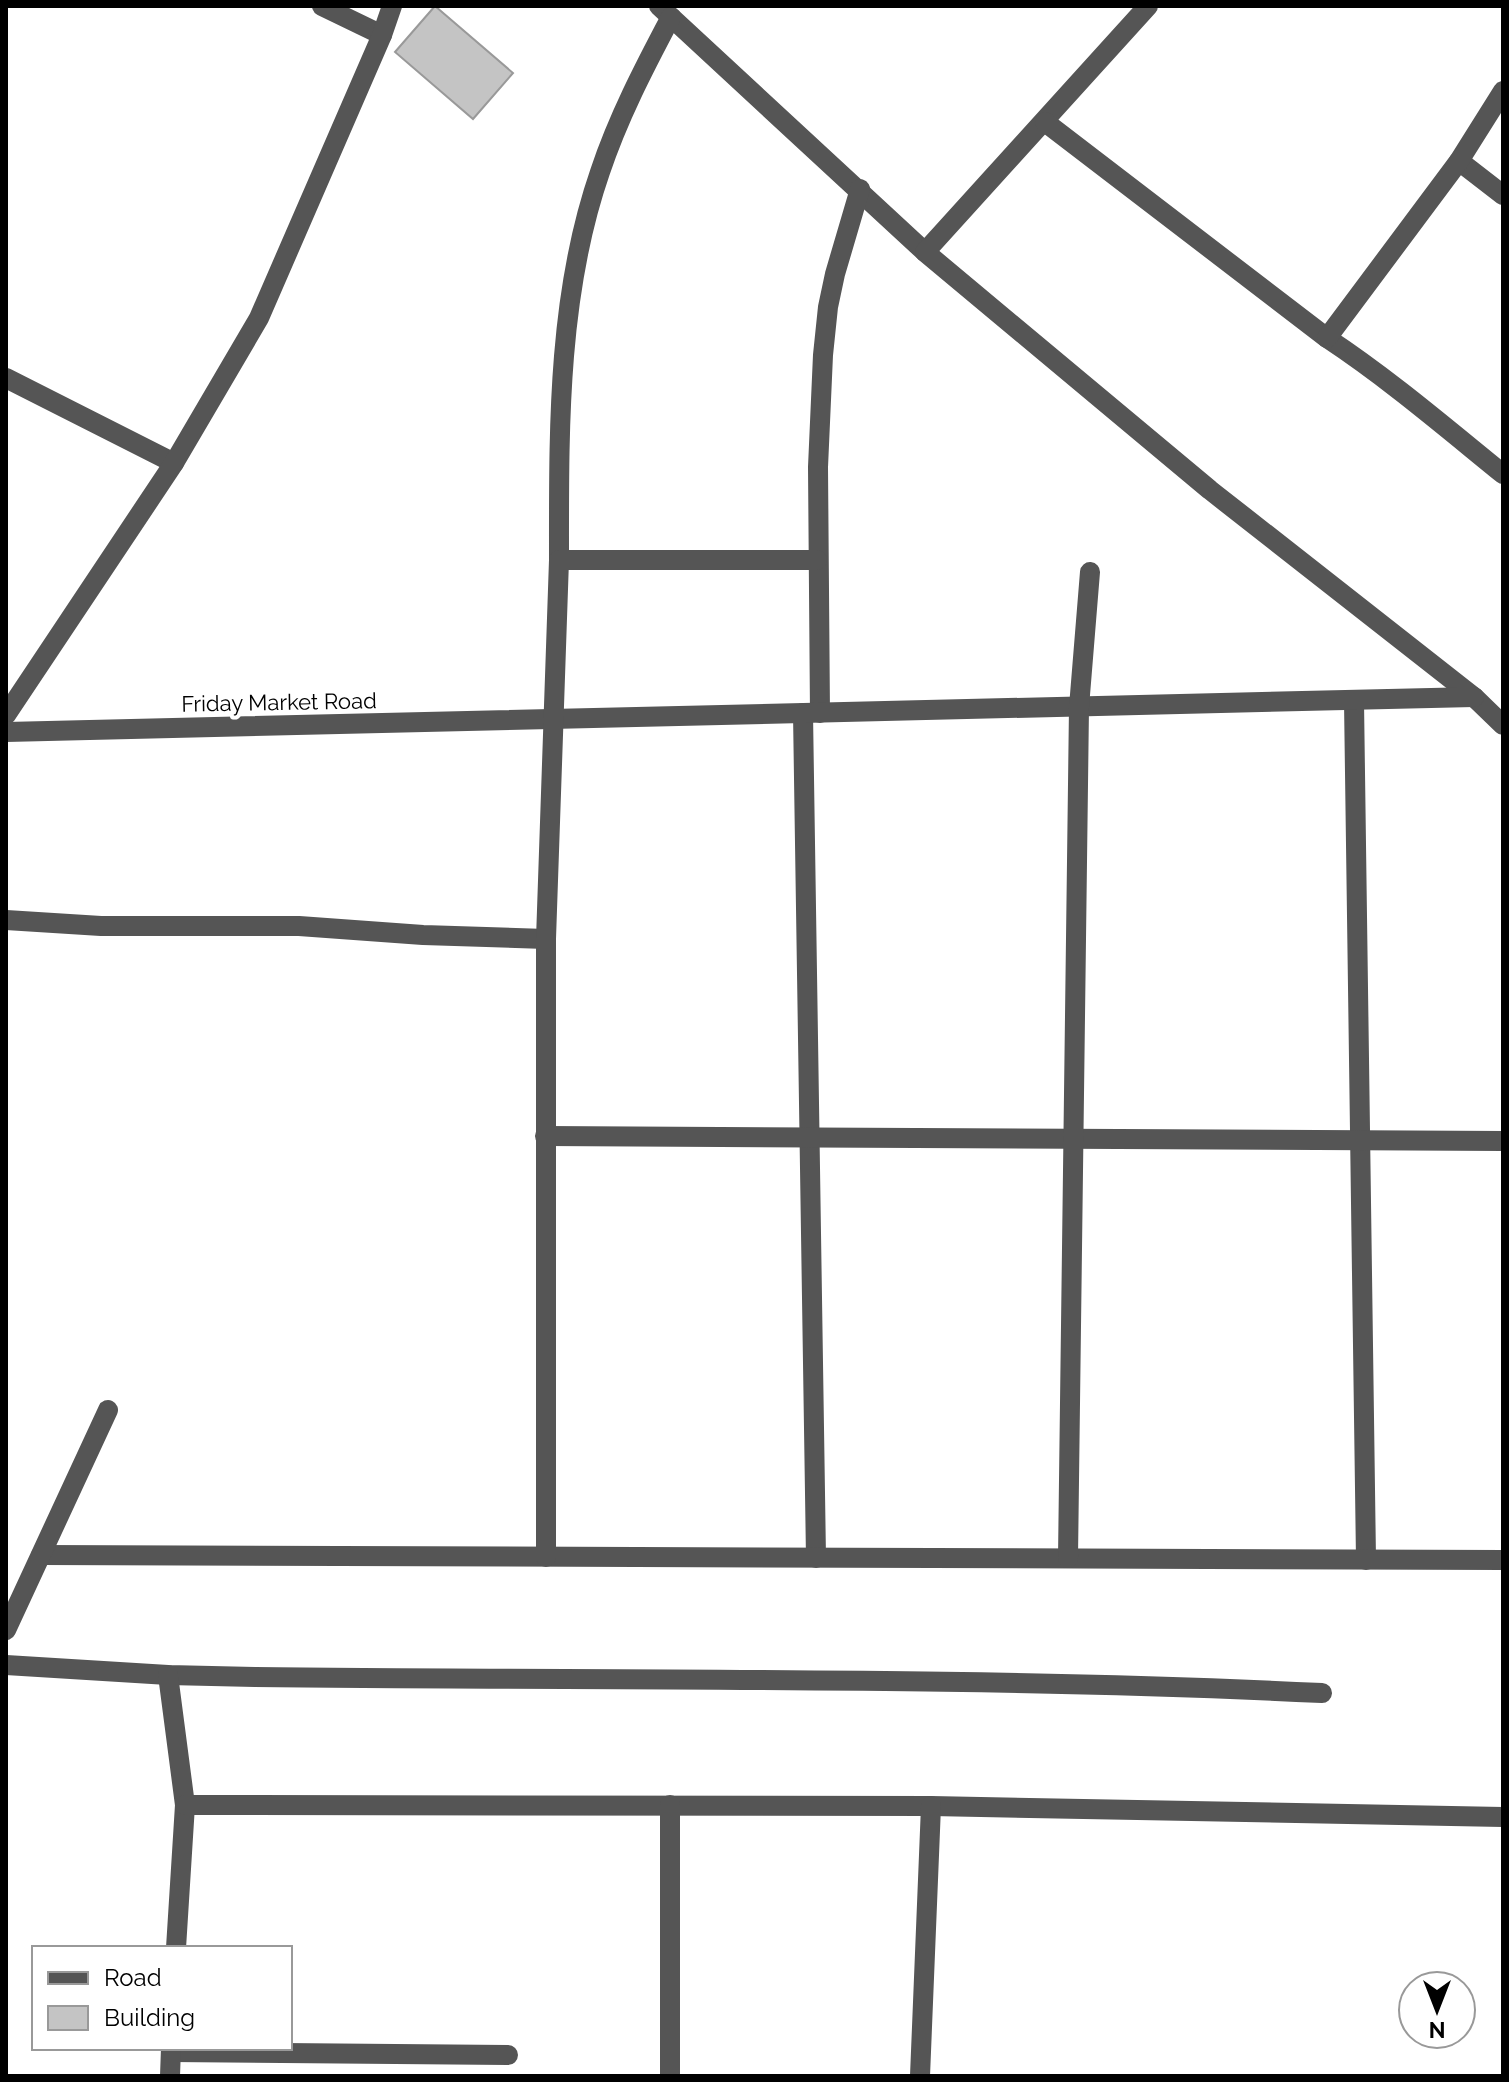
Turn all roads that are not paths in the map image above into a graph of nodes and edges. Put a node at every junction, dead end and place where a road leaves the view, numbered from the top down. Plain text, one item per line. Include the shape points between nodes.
1 (322, 6) edge
2 (392, 6) edge
3 (1148, 6) edge
4 (665, 11) edge
5 (382, 35) junction
6 (1503, 91) edge
7 (1045, 122) junction
8 (1459, 161) junction
9 (860, 189) junction
10 (1503, 195) edge
11 (925, 252) junction
12 (1327, 338) junction
13 (6, 378) edge
14 (174, 463) junction
15 (1503, 474) edge
16 (559, 560) junction
17 (817, 560) junction
18 (1090, 572) dead end
19 (1474, 697) junction
20 (1354, 701) junction
21 (1079, 707) junction
22 (812, 713) junction
23 (6, 715) edge
24 (553, 719) junction
25 (1503, 725) edge
26 (6, 732) edge
27 (6, 920) edge
28 (546, 939) junction
29 (545, 1136) junction
30 (809, 1138) junction
31 (1074, 1139) junction
32 (1361, 1141) junction
33 (1503, 1141) edge
34 (108, 1410) dead end
35 (41, 1555) junction
36 (546, 1557) junction
37 (816, 1558) junction
38 (1068, 1558) junction
39 (1366, 1560) junction
40 (1503, 1560) edge
41 (6, 1630) edge
42 (6, 1665) edge
43 (168, 1675) junction
44 (1322, 1693) dead end
45 (185, 1805) junction
46 (670, 1805) junction
47 (931, 1806) junction
48 (1503, 1817) edge
49 (176, 1946) edge
50 (171, 2050) edge
51 (508, 2055) dead end
52 (170, 2076) edge
53 (670, 2076) edge
54 (920, 2076) edge

1 - 5 street
2 - 5 street
3 - 7 street
4 - 9 street
4 - 16 street via 599,174 574,273 559,406
5 - 14 street via 259,318
6 - 8 street
7 - 11 street
7 - 12 street
8 - 10 street
8 - 12 street
9 - 11 street
9 - 17 street via 828,307
11 - 19 street via 1210,490
12 - 15 street via 1408,395
13 - 14 street
14 - 23 street
16 - 17 street
16 - 24 street
17 - 22 street
18 - 21 street
19 - 20 street, Friday Market Road
19 - 25 street
20 - 21 street, Friday Market Road
20 - 32 street
21 - 22 street, Friday Market Road
21 - 31 street
22 - 24 street, Friday Market Road
22 - 30 street
24 - 26 street, Friday Market Road
24 - 28 street
27 - 28 street via 101,926 299,926
28 - 29 street
29 - 30 street
29 - 36 street
30 - 31 street
30 - 37 street
31 - 32 street
31 - 38 street
32 - 33 street
32 - 39 street
34 - 35 street
35 - 36 street
35 - 41 street
36 - 37 street
37 - 38 street
38 - 39 street
39 - 40 street
42 - 43 street
43 - 44 street via 1087,1685
43 - 45 street
45 - 46 street
45 - 49 street
46 - 47 street
46 - 53 street
47 - 48 street
47 - 54 street
50 - 51 street
50 - 52 street

